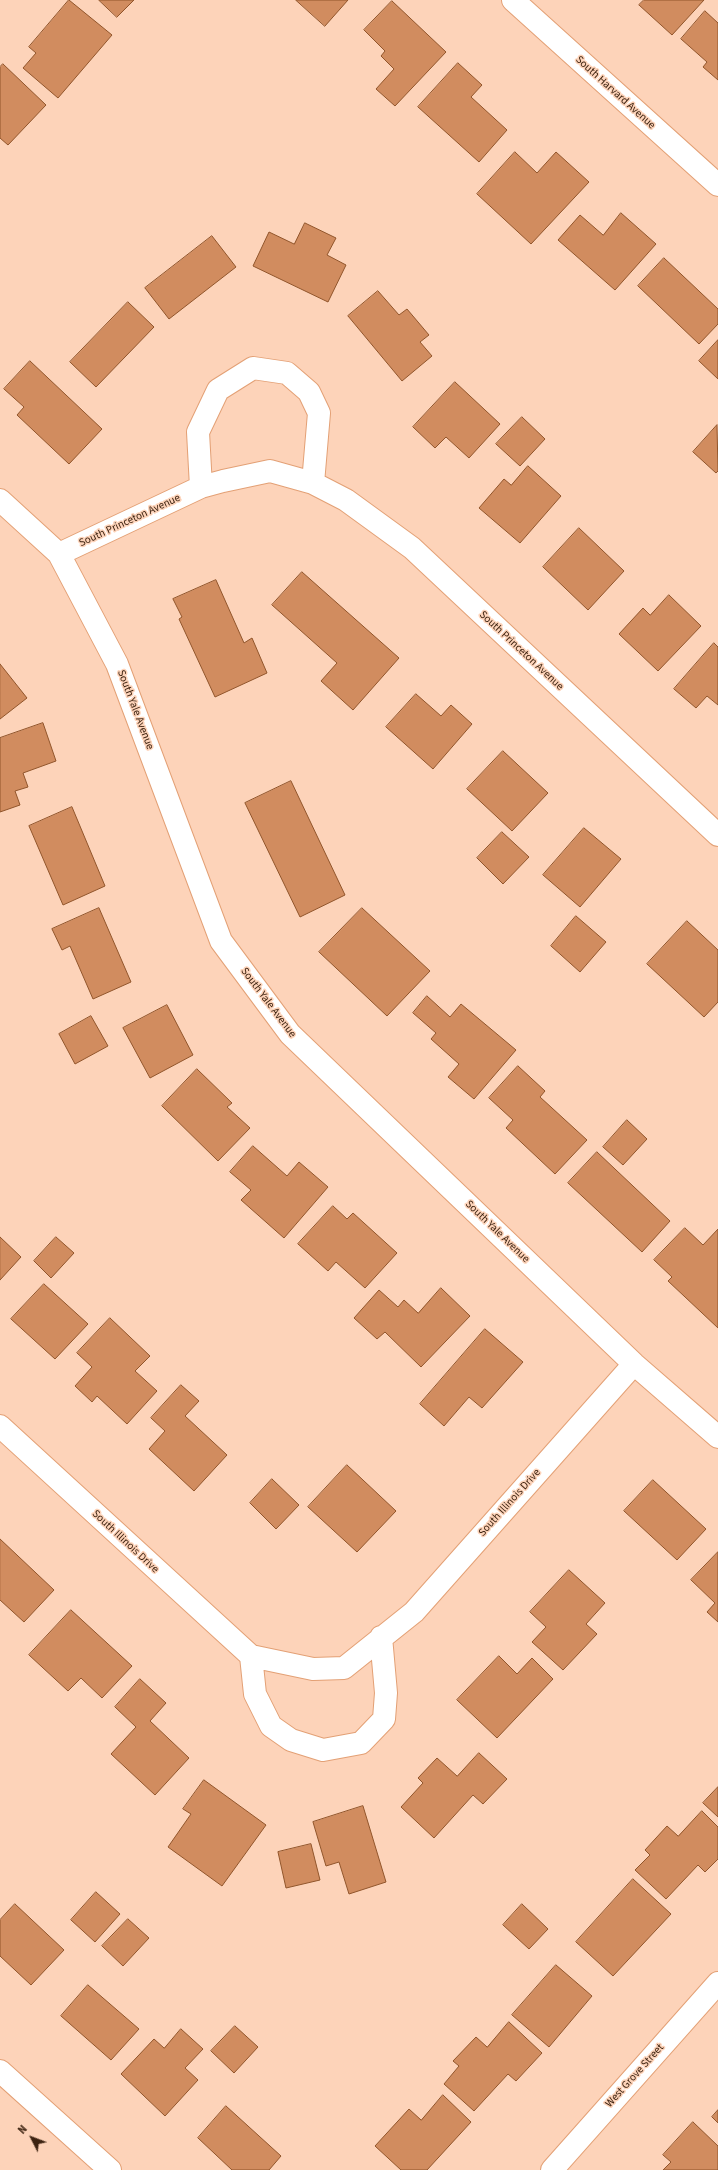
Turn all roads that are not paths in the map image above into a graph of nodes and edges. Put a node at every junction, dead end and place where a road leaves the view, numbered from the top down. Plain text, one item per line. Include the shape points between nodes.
1 (513, 0) edge
2 (718, 185) edge
3 (313, 483) junction
4 (201, 487) junction
5 (0, 500) edge
6 (59, 554) junction
7 (718, 835) edge
8 (634, 1364) junction
9 (0, 1426) edge
10 (718, 1436) edge
11 (382, 1637) junction
12 (251, 1656) junction
13 (718, 1983) edge
14 (0, 2071) edge
15 (110, 2170) edge
16 (552, 2170) edge

1 - 2 street, South Harvard Avenue
3 - 4 street, South Princeton Avenue via 270,472
3 - 4 street via 319,413 309,392 287,373 253,368 218,390 198,432
3 - 7 street, South Princeton Avenue via 346,500 412,548
4 - 6 street, South Princeton Avenue
5 - 6 street, South Yale Avenue
6 - 8 street, South Yale Avenue via 117,664 222,941 290,1034
8 - 10 street, South Yale Avenue
8 - 11 street, South Illinois Drive via 414,1612
9 - 12 street, South Illinois Drive
11 - 12 street, South Illinois Drive via 344,1668 313,1669
11 - 12 street via 386,1693 384,1719 361,1743 323,1750 291,1740 271,1726 255,1694
13 - 16 street, West Grove Street
14 - 15 street

